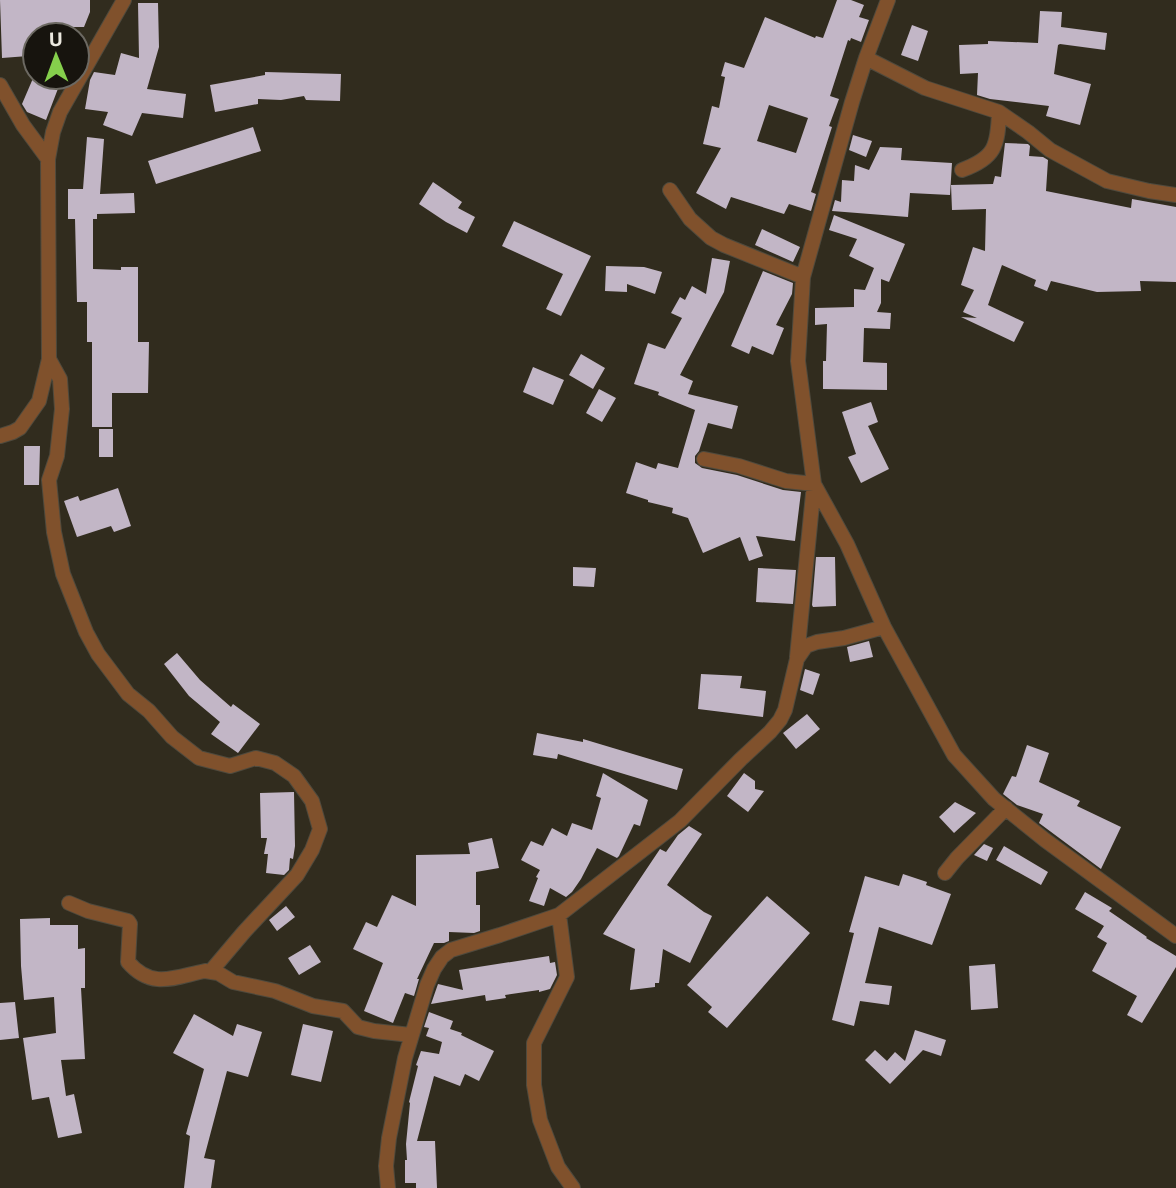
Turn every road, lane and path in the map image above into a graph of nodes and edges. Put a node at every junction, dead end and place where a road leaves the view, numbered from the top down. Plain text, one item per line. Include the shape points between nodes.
1 (124, 0) edge
2 (888, 0) edge
3 (866, 58) junction
4 (0, 85) edge
5 (999, 112) junction
6 (48, 159) junction
7 (962, 170) dead end
8 (670, 190) dead end
9 (1176, 195) edge
10 (803, 277) junction
11 (49, 359) junction
12 (0, 436) edge
13 (704, 459) dead end
14 (814, 484) junction
15 (884, 627) junction
16 (797, 659) junction
17 (1006, 808) junction
18 (945, 873) dead end
19 (69, 903) dead end
20 (559, 915) junction
21 (1176, 936) edge
22 (211, 971) junction
23 (411, 1035) junction
24 (388, 1188) edge
25 (573, 1188) edge

1 - 6 street via 60,113
2 - 3 street
3 - 5 street via 925,88
3 - 10 street
4 - 6 street
5 - 7 street via 998,136 989,156
5 - 9 street via 1050,150 1107,181
6 - 11 street
8 - 10 street via 690,219 711,238
10 - 14 street via 798,361
11 - 12 street via 39,401 20,428
11 - 22 street via 60,379 62,410 49,480 54,532 63,575 98,654 128,694 199,758 230,766 256,758 275,763 294,776 312,801 320,829 297,875
13 - 14 street
14 - 15 street
14 - 16 street
15 - 16 street via 812,643
15 - 17 street via 954,755
16 - 20 street via 785,710 770,732 680,821
17 - 18 street
17 - 21 street
19 - 22 street via 128,921 128,962 145,977 167,979
20 - 23 street via 442,957 426,985
20 - 25 street via 567,977 534,1044 534,1085 540,1120 558,1167
22 - 23 street via 233,982 343,1012 358,1027
23 - 24 street via 389,1138

